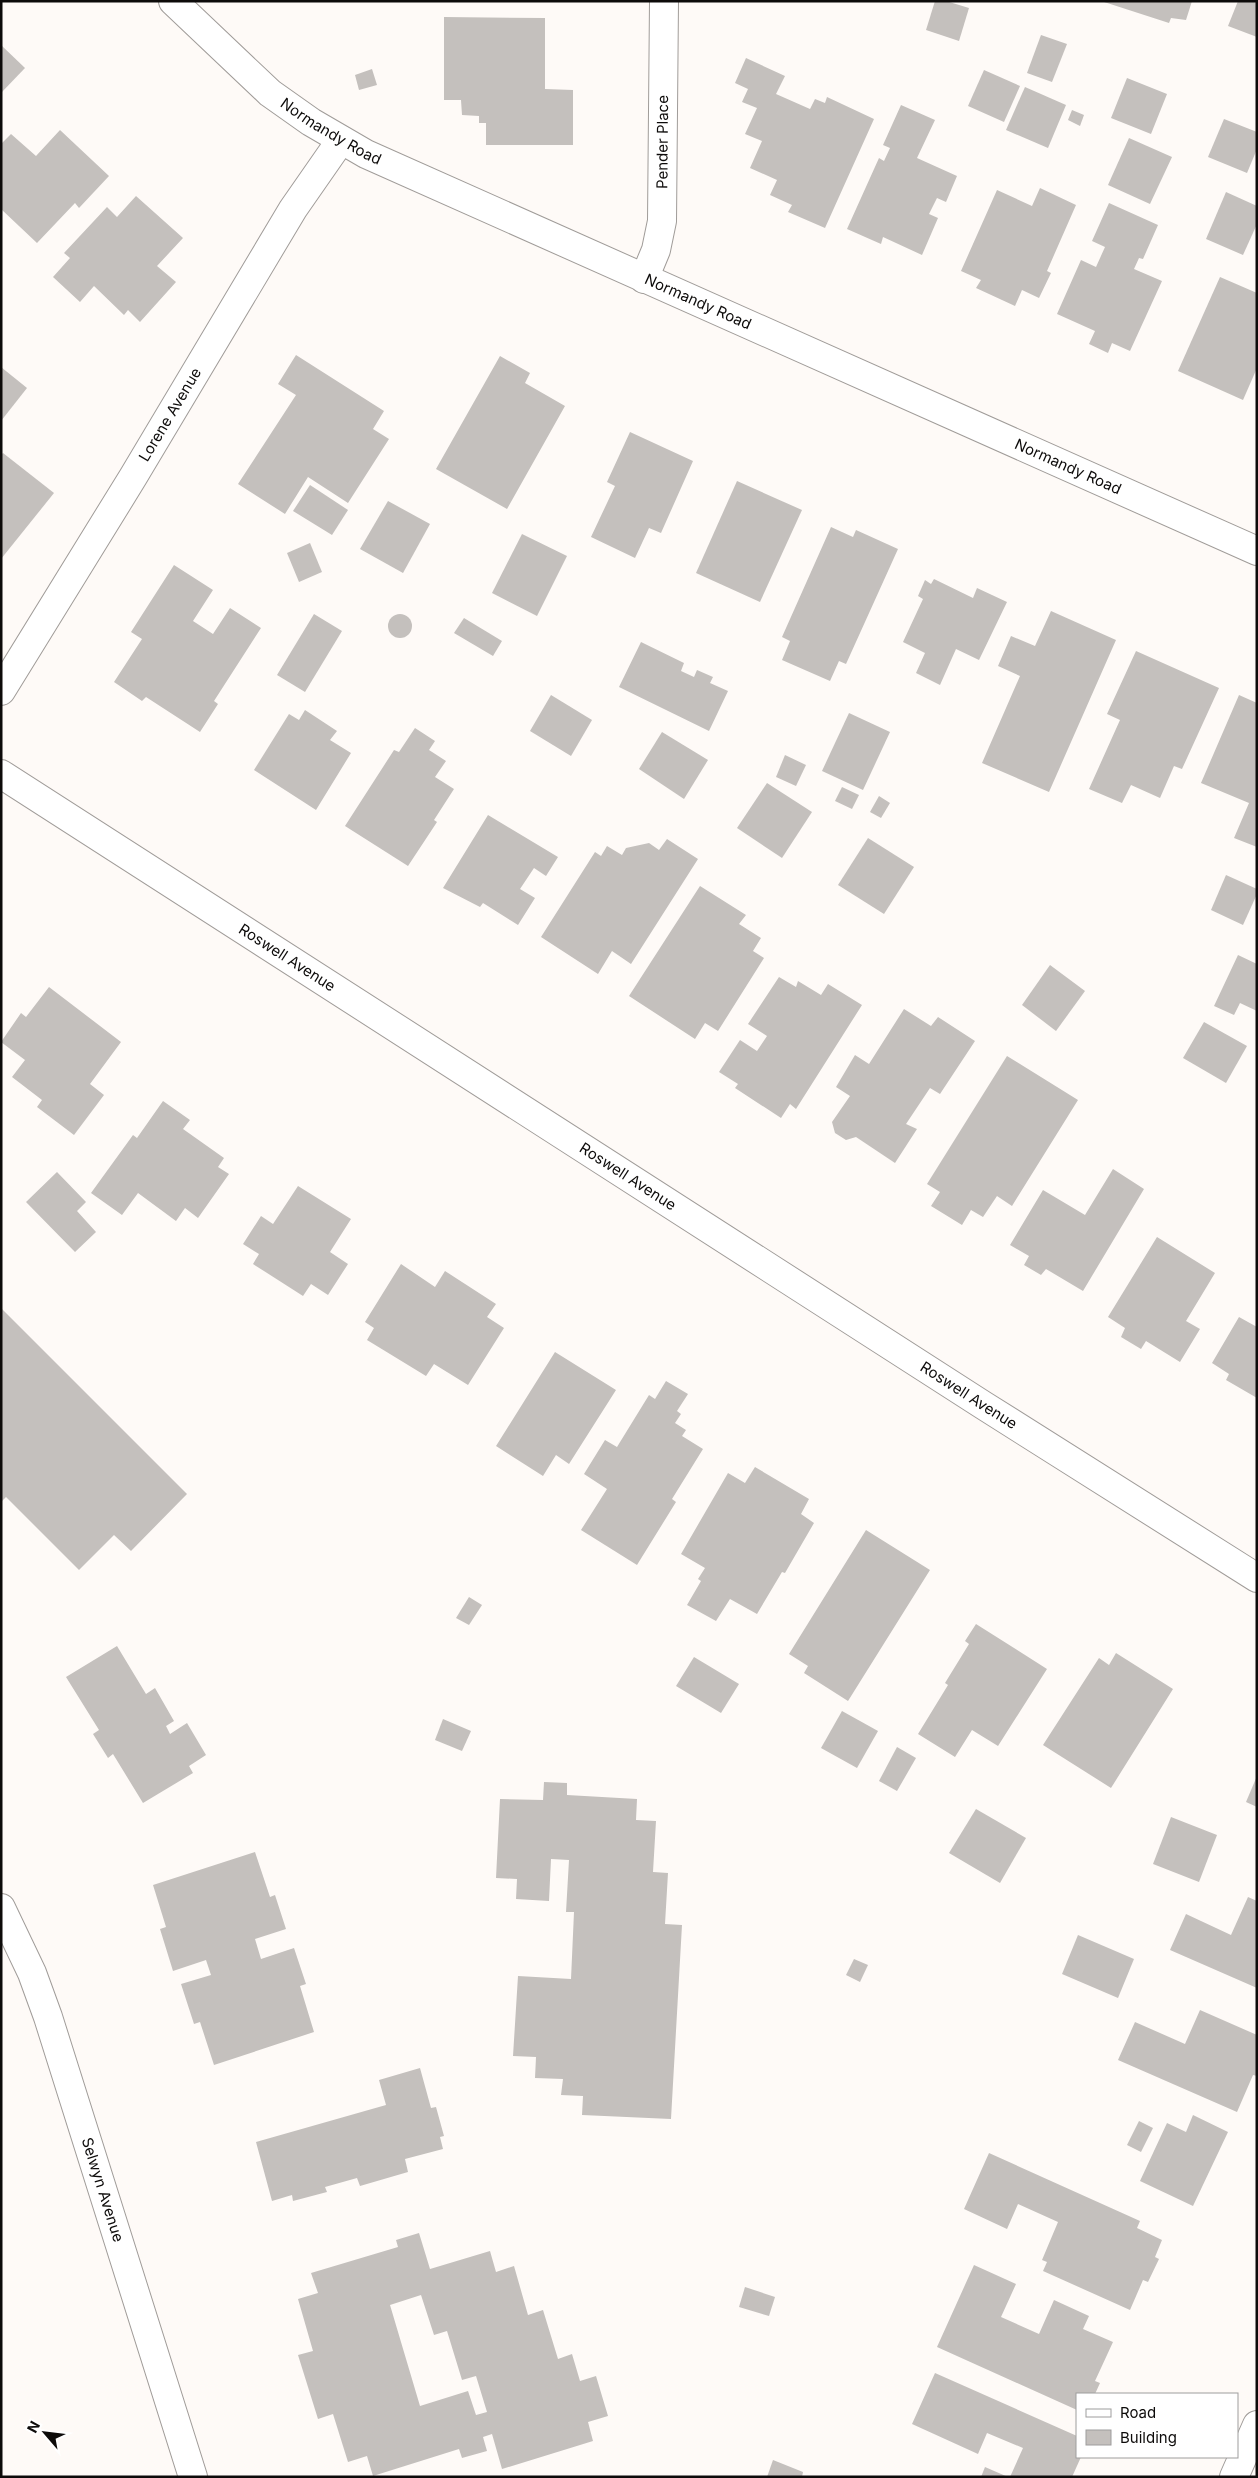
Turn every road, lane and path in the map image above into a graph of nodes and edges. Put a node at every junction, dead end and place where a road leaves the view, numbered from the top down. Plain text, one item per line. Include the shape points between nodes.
1 (173, 1) edge
2 (664, 1) edge
3 (341, 140) junction
4 (644, 279) junction
5 (1257, 551) edge
6 (1, 691) edge
7 (1, 774) edge
8 (1257, 1578) edge
9 (1, 1908) edge
10 (8, 1936) edge
11 (1257, 2425) edge
12 (193, 2477) edge
13 (1234, 2477) edge

1 - 3 street, Normandy Road via 270,93
2 - 4 street, Pender Place via 662,221 656,250
3 - 4 street, Normandy Road via 391,167
3 - 6 street, Lorene Avenue via 293,208
4 - 5 street, Normandy Road
7 - 8 street, Roswell Avenue
9 - 10 street, Selwyn Avenue
10 - 12 street, Selwyn Avenue via 48,2017
11 - 13 street

